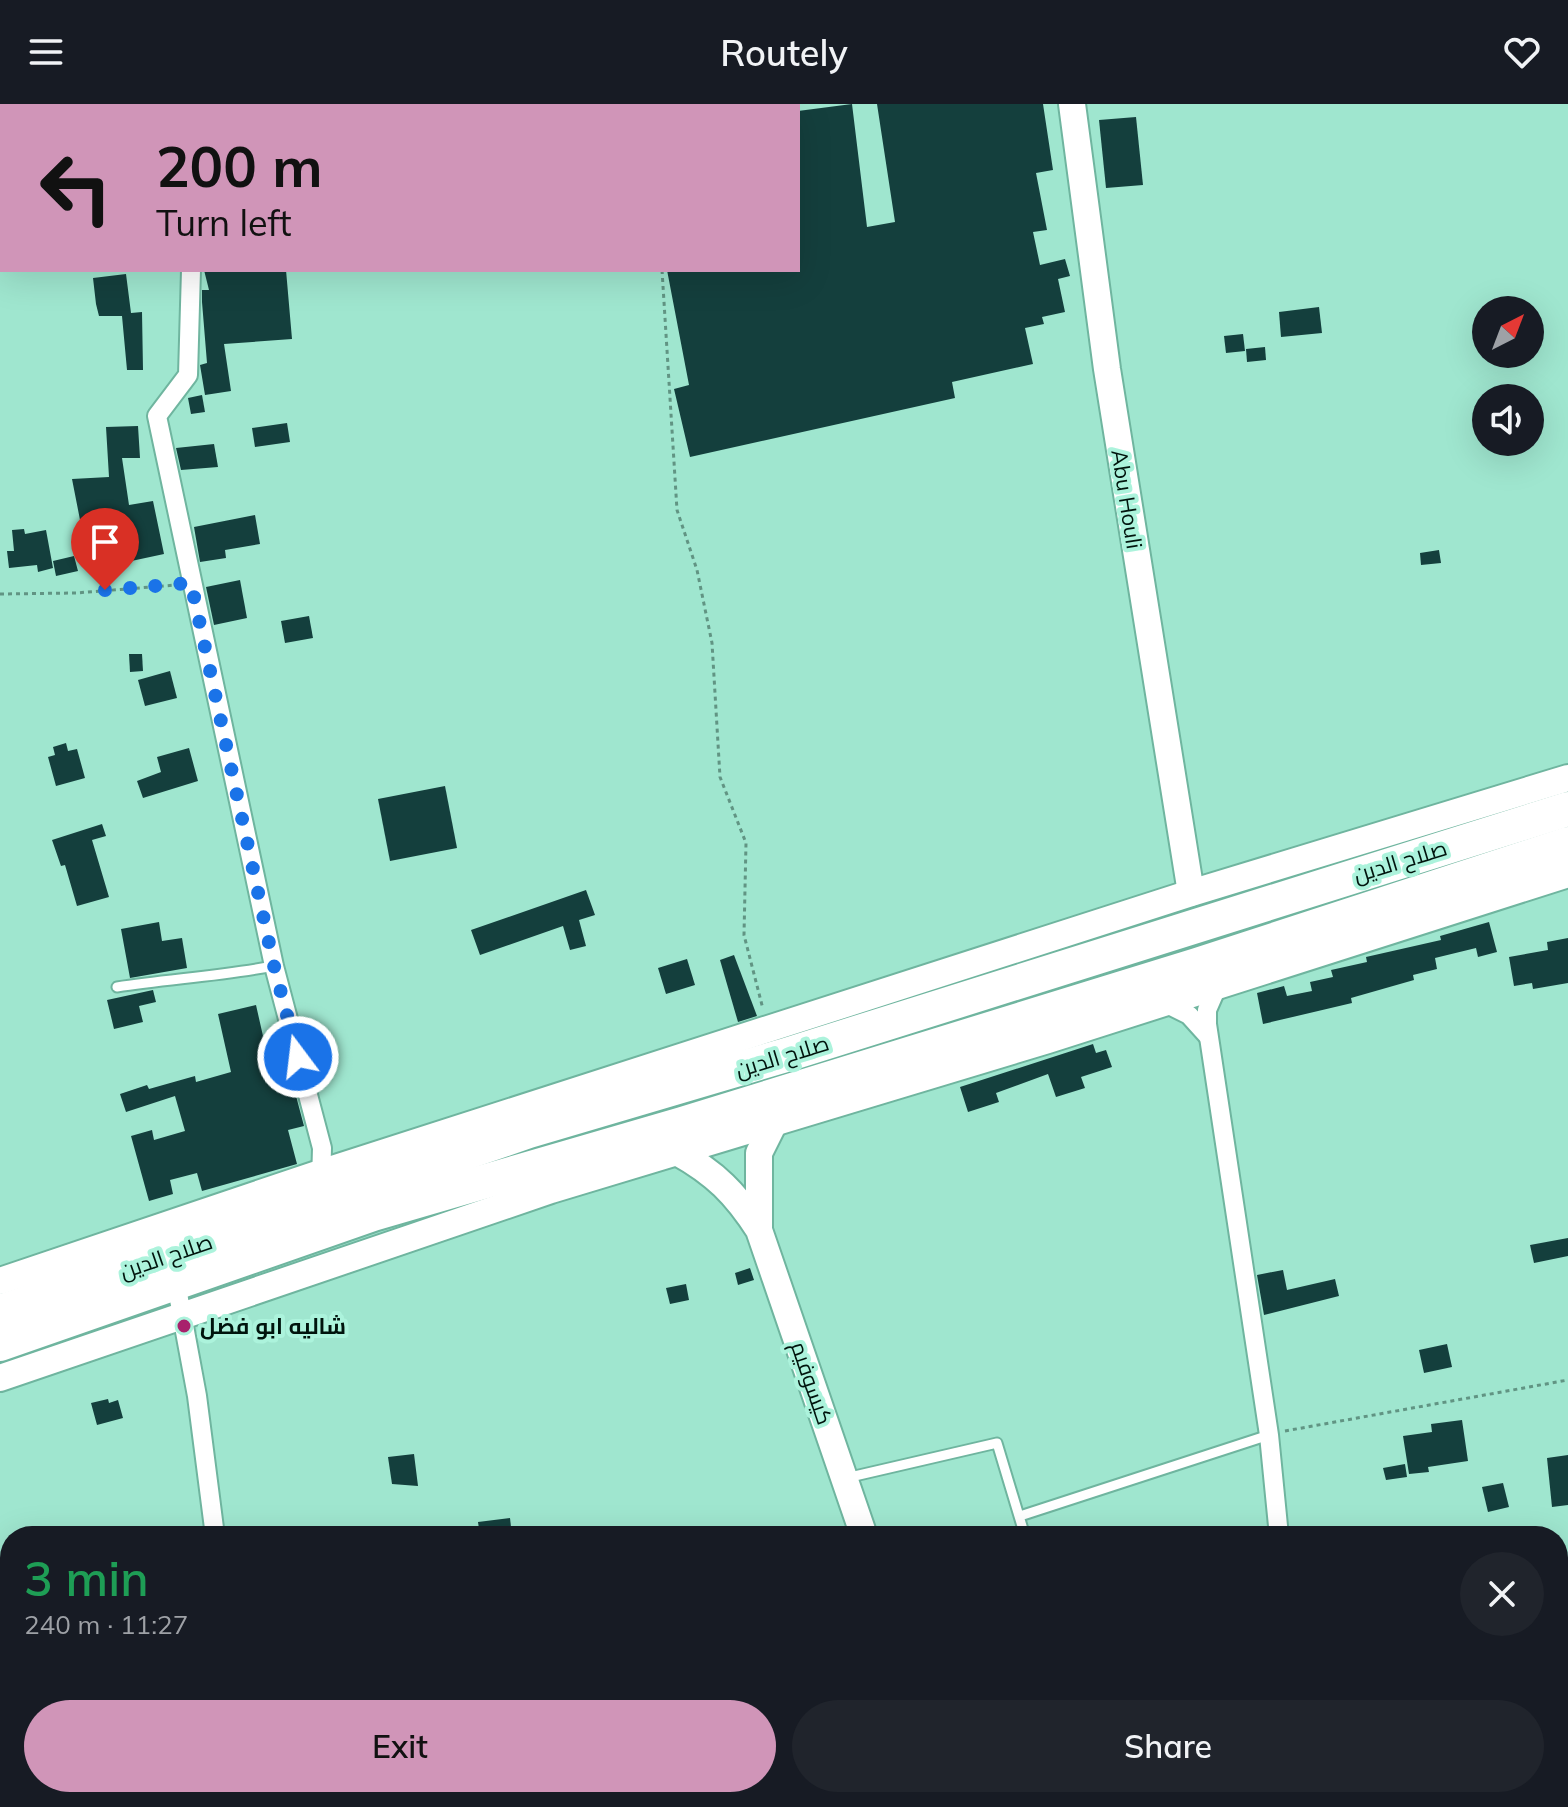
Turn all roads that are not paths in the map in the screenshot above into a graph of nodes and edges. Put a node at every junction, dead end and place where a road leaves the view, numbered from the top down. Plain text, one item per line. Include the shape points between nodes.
1 (1072, 104) edge
2 (191, 272) edge
3 (1568, 778) edge
4 (1568, 809) edge
5 (1568, 844) edge
6 (1568, 874) edge
7 (1191, 893) junction
8 (274, 966) junction
9 (117, 987) dead end
10 (1217, 987) junction
11 (1163, 1002) junction
12 (1208, 1036) junction
13 (774, 1123) junction
14 (677, 1152) junction
15 (323, 1172) junction
16 (308, 1206) junction
17 (759, 1230) junction
18 (0, 1281) edge
19 (176, 1283) junction
20 (0, 1312) edge
21 (184, 1317) junction
22 (0, 1344) edge
23 (0, 1378) edge
24 (1269, 1435) junction
25 (844, 1478) junction
26 (1020, 1516) junction
27 (214, 1526) edge
28 (861, 1526) edge
29 (1022, 1526) edge
30 (1278, 1526) edge

1 - 7 main road, Abu Houli via 1107,369
2 - 8 street via 188,375 157,416
3 - 7 main road
4 - 16 highway, صلاح الدين via 529,1131
5 - 19 highway, صلاح الدين via 1197,965 373,1214
6 - 10 main road
7 - 15 main road
8 - 9 lane via 207,979 184,976
8 - 15 street via 322,1148
10 - 11 main road
10 - 12 street via 1207,1010
11 - 12 street via 1189,1015
11 - 13 main road
12 - 24 street
13 - 14 main road
13 - 17 main road, كيسوفيم via 759,1153
14 - 17 main road, كيسوفيم via 720,1178
14 - 21 main road via 446,1225
15 - 16 street
15 - 18 main road
16 - 20 highway, صلاح الدين
17 - 25 main road, كيسوفيم
19 - 21 street
19 - 22 highway, صلاح الدين
21 - 23 main road
21 - 27 street
24 - 26 lane
24 - 30 street
25 - 26 lane via 997,1443
25 - 28 main road, كيسوفيم
26 - 29 lane

